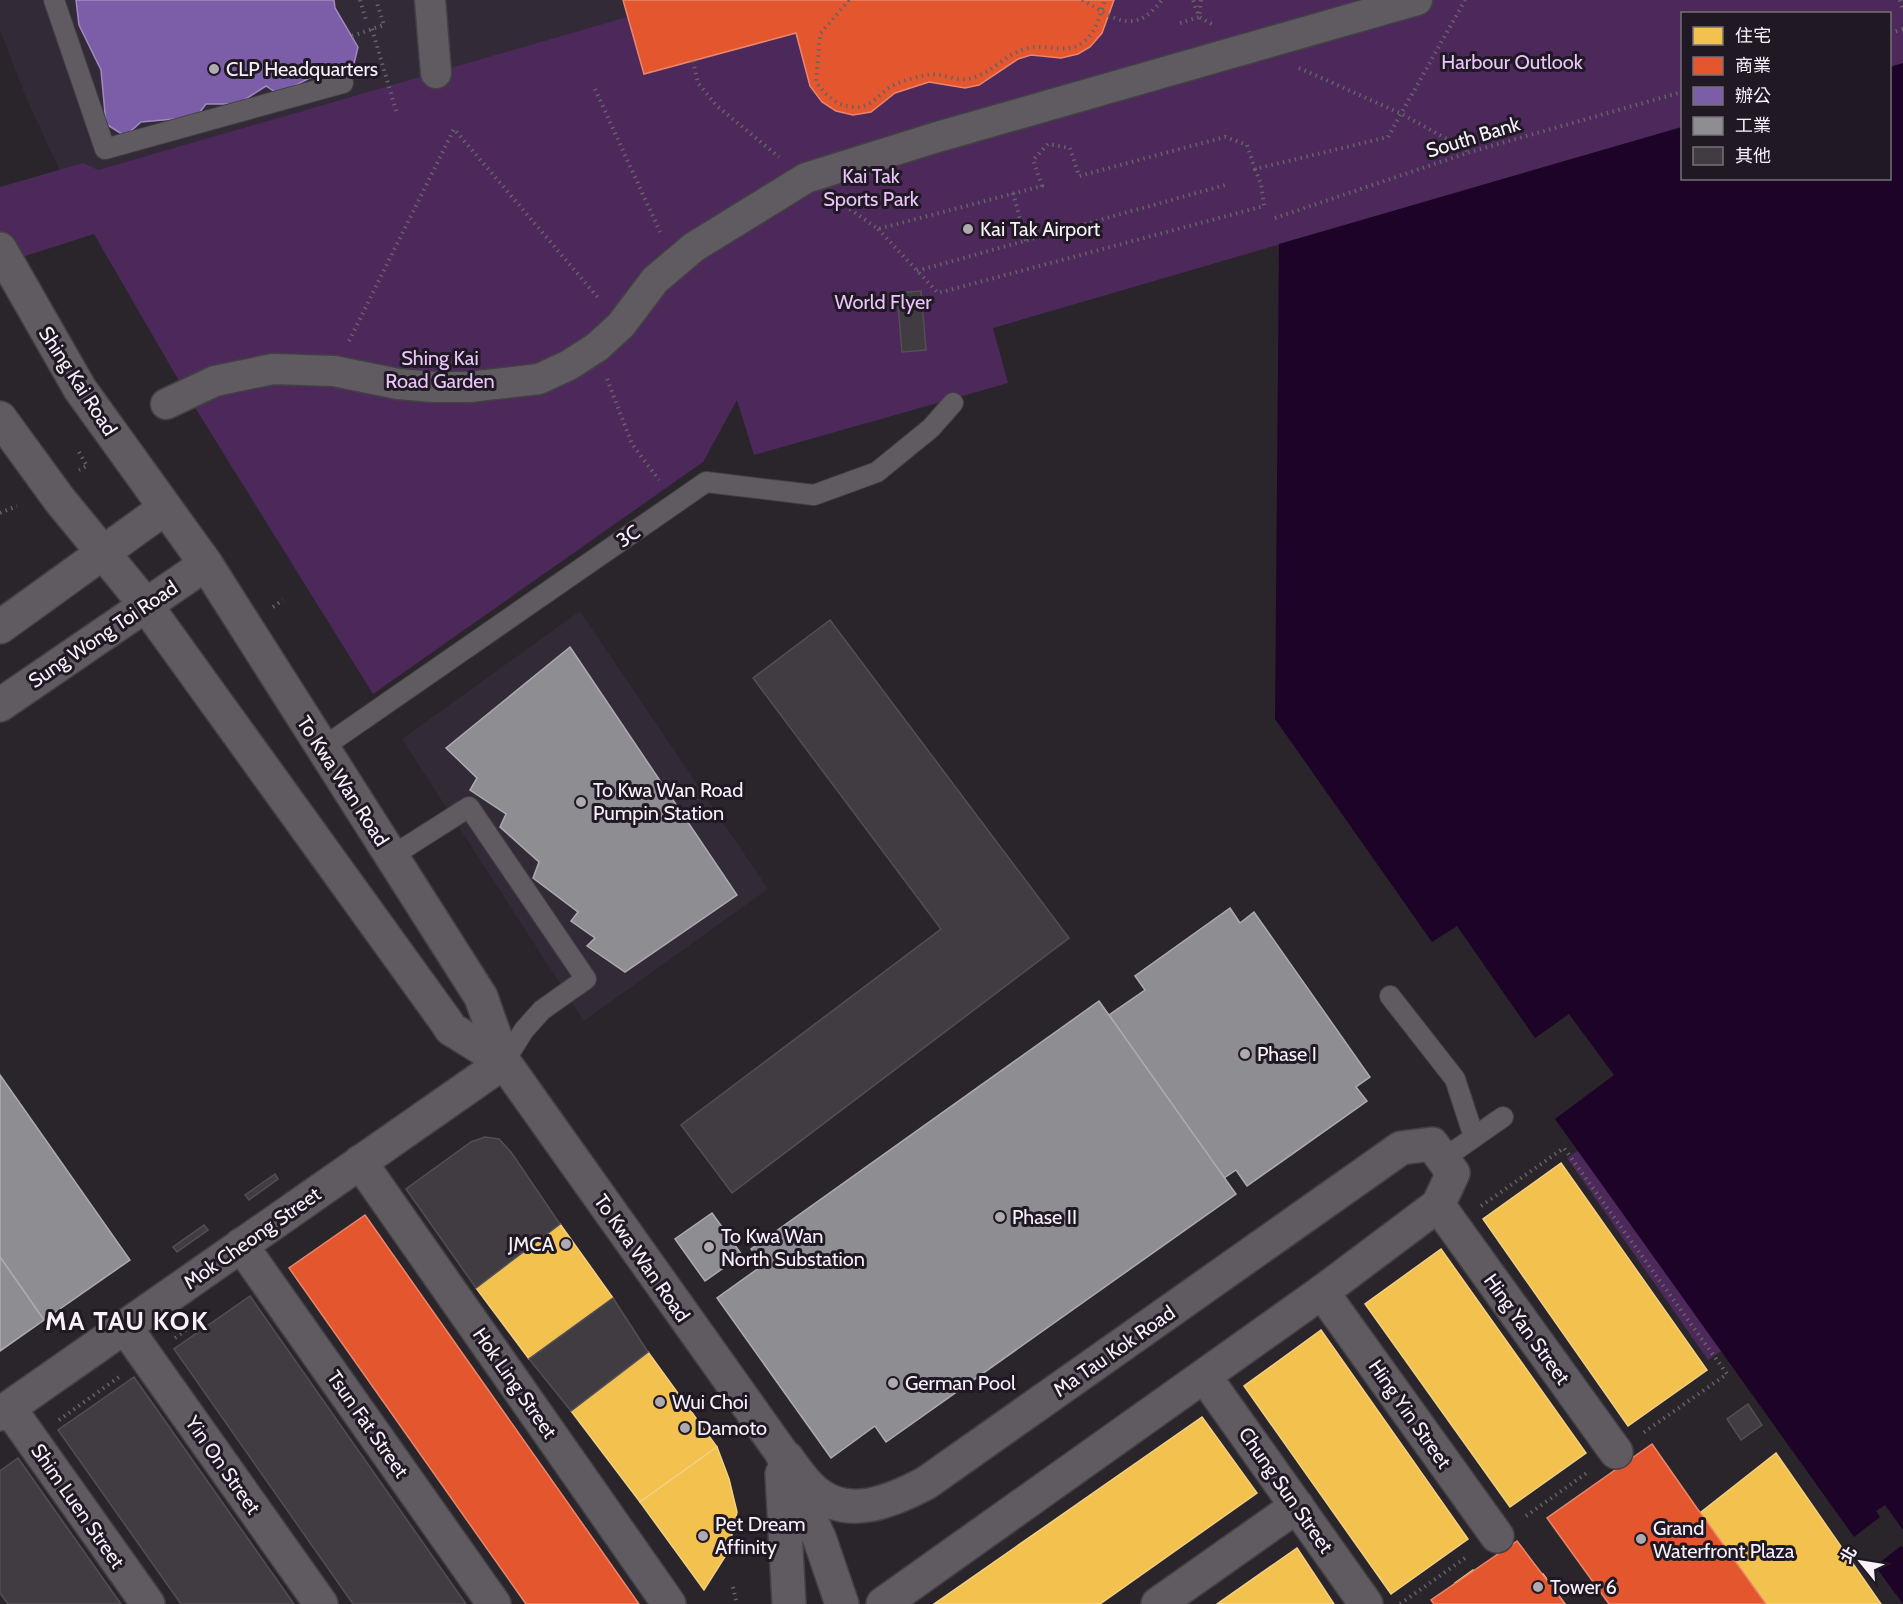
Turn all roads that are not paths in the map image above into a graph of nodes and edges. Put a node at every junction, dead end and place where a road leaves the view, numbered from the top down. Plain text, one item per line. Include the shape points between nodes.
1 (54, 0) edge
2 (430, 0) edge
3 (1417, 0) edge
4 (435, 73) dead end
5 (343, 83) dead end
6 (0, 249) edge
7 (953, 403) dead end
8 (166, 404) dead end
9 (0, 418) edge
10 (165, 508) junction
11 (102, 552) junction
12 (206, 564) junction
13 (146, 604) junction
14 (0, 627) edge
15 (0, 705) edge
16 (322, 748) junction
17 (392, 856) junction
18 (1390, 996) dead end
19 (504, 1062) junction
20 (1503, 1117) dead end
21 (1474, 1137) junction
22 (1443, 1159) junction
23 (360, 1162) junction
24 (1438, 1205) junction
25 (241, 1245) junction
26 (1323, 1292) junction
27 (125, 1327) junction
28 (1205, 1377) junction
29 (4, 1411) edge
30 (781, 1452) junction
31 (1616, 1452) road end
32 (1297, 1506) junction
33 (1497, 1536) road end
34 (148, 1604) edge
35 (321, 1604) edge
36 (494, 1604) edge
37 (669, 1604) edge
38 (789, 1604) edge
39 (842, 1604) edge
40 (883, 1604) edge
41 (1158, 1604) edge
42 (1366, 1604) edge

1 - 5 lane via 105,149
2 - 4 street
3 - 8 street via 806,178 674,262 621,325 597,346 569,365 539,378 504,384 433,387 334,371 273,369 215,381
6 - 10 street, Shing Kai Road via 80,389
7 - 16 lane, 3C / 3C via 931,428 877,472 814,495 706,482
9 - 11 street
10 - 11 street
10 - 12 street, To Kwa Wan Road
11 - 13 street
11 - 14 street
12 - 13 street, Sung Wong Toi Road
12 - 16 street, To Kwa Wan Road
13 - 15 street, Sung Wong Toi Road
13 - 19 street, To Kwa Wan Road via 451,1029
16 - 17 street, To Kwa Wan Road
17 - 19 street, To Kwa Wan Road via 481,997
17 - 19 lane via 470,807 586,979 542,1010
18 - 21 lane via 1455,1079
19 - 23 street, Mok Cheong Street
19 - 30 street, To Kwa Wan Road
20 - 21 lane
21 - 22 lane
22 - 24 street via 1453,1173
22 - 30 street, Ma Tau Kok Road via 1432,1144 1401,1148 926,1483 898,1498 878,1505 835,1504 811,1489
23 - 25 street, Mok Cheong Street
23 - 37 street, Hok Ling Street
24 - 26 street
24 - 31 street, Hing Yan Street
25 - 27 street, Mok Cheong Street
25 - 36 street, Tsun Fat Street
26 - 28 street
26 - 33 street, Hing Yin Street
27 - 29 street, Mok Cheong Street
27 - 35 street, Yin On Street
28 - 32 street, Chung Sun Street
28 - 40 street
29 - 34 street, Shim Luen Street
30 - 38 street
30 - 39 street, To Kwa Wan Road via 820,1540
32 - 41 street
32 - 42 street, Chung Sun Street

